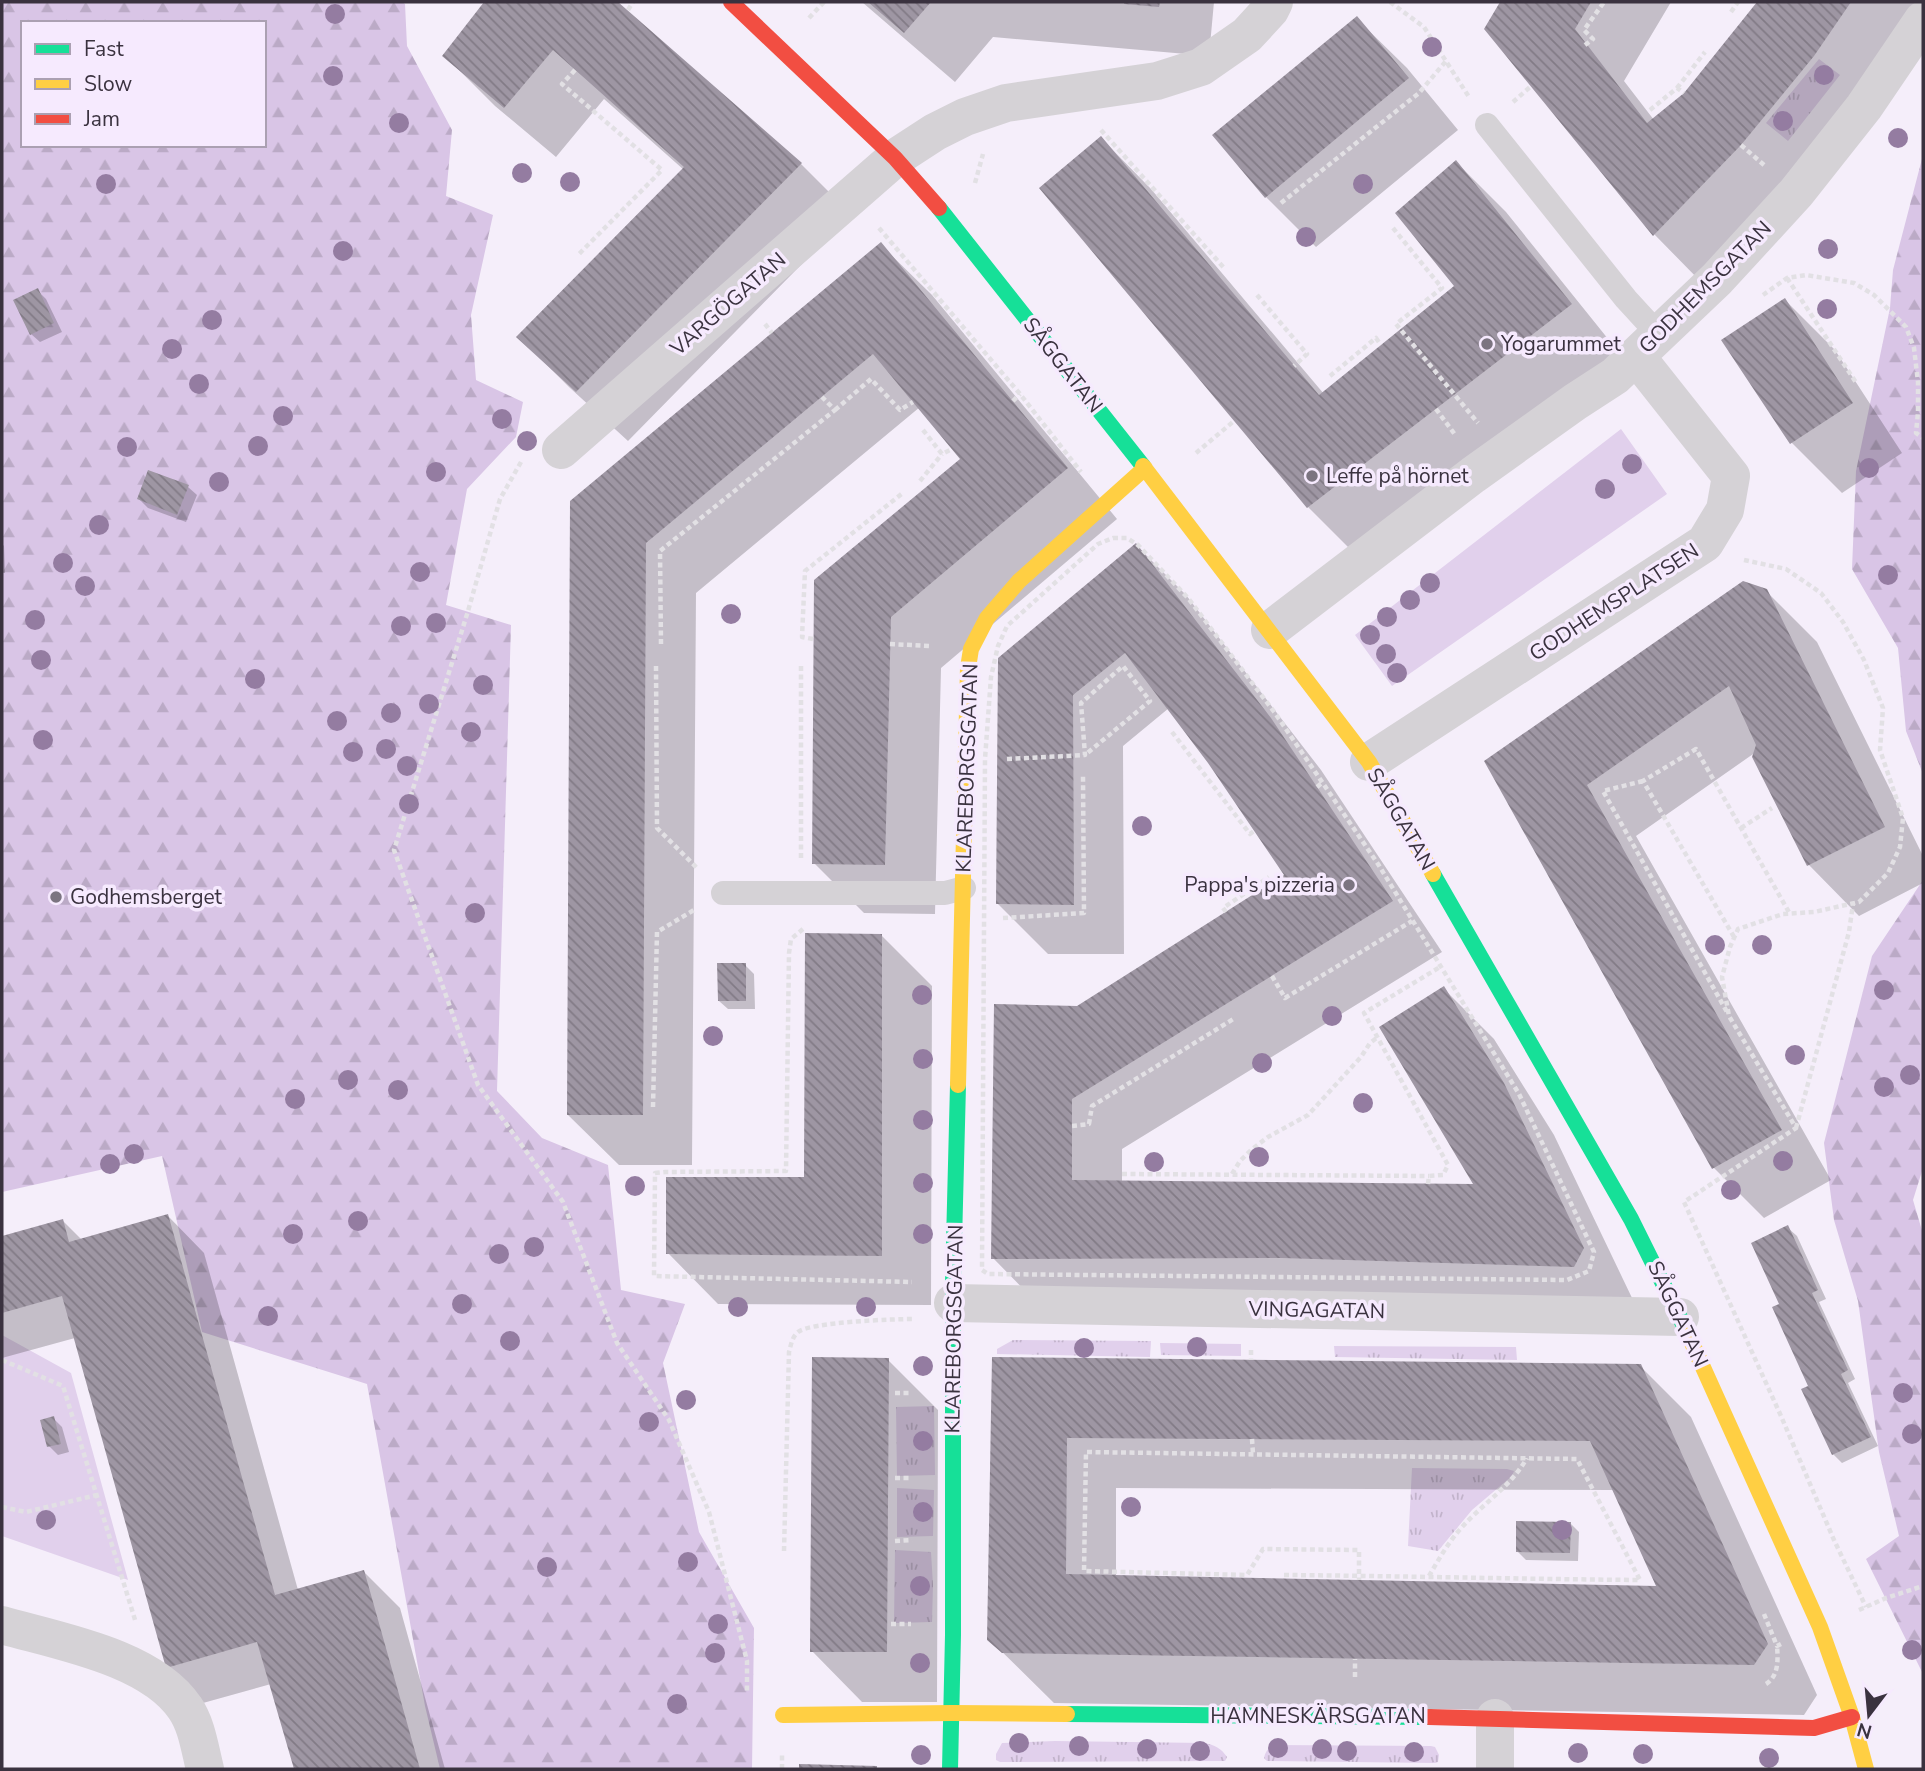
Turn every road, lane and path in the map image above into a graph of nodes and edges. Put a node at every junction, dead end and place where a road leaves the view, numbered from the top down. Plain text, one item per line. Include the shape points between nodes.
1 (633, 2) edge
2 (731, 2) edge
3 (824, 2) edge
4 (1274, 2) edge
5 (1390, 2) edge
6 (1604, 2) edge
7 (1738, 2) edge
8 (628, 10) dead end
9 (1731, 12) dead end
10 (809, 18) dead end
11 (1923, 20) edge
12 (1585, 45) dead end
13 (1705, 52) dead end
14 (1446, 61) junction
15 (575, 70) dead end
16 (1677, 88) junction
17 (1684, 93) dead end
18 (1650, 110) dead end
19 (1487, 125) joint
20 (1100, 129) dead end
21 (1741, 145) dead end
22 (895, 158) junction
23 (1772, 173) dead end
24 (852, 196) junction
25 (1281, 204) dead end
26 (1393, 228) dead end
27 (579, 254) dead end
28 (1225, 269) dead end
29 (1787, 278) dead end
30 (1854, 283) dead end
31 (1257, 295) dead end
32 (1381, 345) dead end
33 (1647, 345) junction
34 (981, 348) junction
35 (974, 354) dead end
36 (1294, 366) dead end
37 (1330, 376) dead end
38 (1857, 384) dead end
39 (1020, 394) junction
40 (822, 397) dead end
41 (1013, 401) dead end
42 (913, 402) dead end
43 (1436, 409) dead end
44 (835, 410) junction
45 (1234, 421) dead end
46 (1480, 426) dead end
47 (923, 430) dead end
48 (1923, 438) edge
49 (1460, 443) dead end
50 (952, 449) dead end
51 (561, 450) joint
52 (1196, 453) dead end
53 (942, 454) junction
54 (1145, 468) junction
55 (920, 481) dead end
56 (904, 492) dead end
57 (1106, 503) junction
58 (1127, 538) junction
59 (1705, 543) junction
60 (1270, 630) junction
61 (813, 639) dead end
62 (661, 644) dead end
63 (890, 644) dead end
64 (939, 647) dead end
65 (656, 666) dead end
66 (801, 666) dead end
67 (1172, 732) dead end
68 (1086, 755) junction
69 (997, 760) dead end
70 (1369, 762) junction
71 (1083, 776) dead end
72 (1643, 781) junction
73 (1323, 782) junction
74 (1317, 787) dead end
75 (1772, 808) dead end
76 (1741, 828) junction
77 (1254, 831) dead end
78 (1269, 877) dead end
79 (964, 888) junction
80 (723, 893) junction
81 (800, 894) junction
82 (1853, 904) junction
83 (1226, 912) dead end
84 (1790, 914) junction
85 (997, 918) dead end
86 (1407, 925) dead end
87 (809, 928) dead end
88 (1734, 937) junction
89 (1434, 970) dead end
90 (1272, 976) dead end
91 (1730, 1016) junction
92 (1235, 1018) dead end
93 (1378, 1037) junction
94 (653, 1107) dead end
95 (1072, 1126) dead end
96 (1796, 1128) junction
97 (1122, 1174) dead end
98 (1140, 1174) junction
99 (1232, 1175) junction
100 (1429, 1176) junction
101 (1140, 1181) dead end
102 (1428, 1184) dead end
103 (953, 1292) junction
104 (1680, 1317) junction
105 (916, 1319) dead end
106 (2, 1360) edge
107 (1252, 1439) dead end
108 (1253, 1454) junction
109 (1527, 1458) junction
110 (97, 1495) junction
111 (2, 1507) edge
112 (784, 1551) dead end
113 (1284, 1575) dead end
114 (1428, 1577) junction
115 (1359, 1578) junction
116 (1923, 1586) edge
117 (1886, 1598) dead end
118 (1866, 1607) dead end
119 (1762, 1608) dead end
120 (2, 1625) edge
121 (1820, 1627) junction
122 (1777, 1646) junction
123 (145, 1672) junction
124 (1760, 1688) dead end
125 (952, 1713) junction
126 (783, 1715) joint
127 (1852, 1717) junction
128 (1495, 1718) junction
129 (205, 1769) edge
130 (950, 1769) edge
131 (1494, 1769) edge
132 (1866, 1769) edge

1 - 8 path
2 - 22 street, SÅGGATAN
3 - 10 path
4 - 22 street, VARGÖGATAN via 1247,35 1201,67 1157,81 1006,103 955,122
5 - 14 path via 1424,27
6 - 12 path via 1584,30 1593,39
7 - 9 path
11 - 33 street, GODHEMSGATAN via 1864,107 1796,193 1717,279
13 - 16 path
14 - 19 path
14 - 25 path via 1419,93
15 - 27 path via 562,84 662,170
16 - 17 path
16 - 18 path
19 - 33 lane via 1626,299
20 - 28 path
21 - 23 path
22 - 24 street, VARGÖGATAN
22 - 54 street, SÅGGATAN
24 - 34 path
24 - 51 street, VARGÖGATAN
26 - 46 path via 1442,288 1396,324
29 - 38 path
30 - 48 path via 1874,295 1906,327 1918,382 1916,433
31 - 36 path via 1307,354
32 - 37 path via 1376,338
33 - 59 street, GODHEMSPLATSEN via 1731,476 1725,510
33 - 60 street, GODHEMSGATAN via 1615,376 1473,475
34 - 35 path
34 - 39 path
39 - 41 path
39 - 57 path
40 - 44 path
42 - 44 path via 900,410 871,379
43 - 49 path
44 - 62 path via 660,551
45 - 52 path
47 - 53 path
50 - 53 path
51 - 126 path via 523,458 500,499 394,850 478,1084 563,1202 617,1343 669,1420 709,1512 747,1661 747,1697
53 - 55 path
54 - 57 street, KLAREBORGSGATAN
54 - 60 street, SÅGGATAN
56 - 61 path via 805,571 802,637
57 - 58 path
57 - 79 street, KLAREBORGSGATAN via 1019,581 987,618 971,649
58 - 73 path via 1188,598
58 - 73 path via 1098,544 1007,626 991,677 985,759 982,1270 988,1274 1554,1280 1589,1271 1594,1252 1519,1094
59 - 70 street, GODHEMSPLATSEN
59 - 82 path via 1729,556 1786,569 1821,593 1859,650 1883,708 1880,750 1903,818 1900,846 1888,873
60 - 70 street, SÅGGATAN
63 - 64 path
65 - 80 path via 657,828
66 - 81 path
67 - 77 path via 1251,834
68 - 68 path via 1081,703 1123,666 1150,701
68 - 69 path
70 - 104 street, SÅGGATAN via 1625,1208
71 - 85 path via 1084,914
72 - 76 path via 1696,749
72 - 88 path
72 - 91 path via 1604,791
73 - 74 path
75 - 76 path
76 - 84 path
78 - 83 path via 1223,908
79 - 81 lane, KLAREBORGSGATAN via 945,893
79 - 103 street, KLAREBORGSGATAN
80 - 81 lane, KLAREBORGSGATAN
80 - 94 path via 657,932
82 - 84 path
82 - 96 path
84 - 88 path via 1738,929
86 - 90 path via 1285,998
87 - 103 path via 791,939 789,953 786,1171 655,1173 654,1276
88 - 91 path via 1722,977
89 - 93 path via 1364,1013
91 - 96 path
92 - 95 path via 1092,1105 1088,1124
93 - 99 path via 1308,1115 1251,1150
93 - 100 path via 1448,1165 1443,1175
96 - 118 path via 1684,1202
97 - 98 path
98 - 99 path
98 - 101 path
99 - 100 path
100 - 102 path
103 - 104 street, VINGAGATAN
103 - 125 street, KLAREBORGSGATAN
104 - 121 street, SÅGGATAN
105 - 112 path via 830,1324 800,1330 794,1337 789,1352
106 - 110 path via 64,1386
107 - 108 path
108 - 109 path
108 - 115 path via 1086,1452 1084,1571 1247,1575 1263,1549 1359,1550
109 - 114 path via 1517,1475 1463,1526
109 - 114 path via 1577,1459 1640,1580
110 - 111 path via 26,1512
110 - 123 path via 141,1640
113 - 115 path
114 - 115 path
116 - 117 path
119 - 122 path
120 - 123 street
121 - 122 path
121 - 127 street, SÅGGATAN
122 - 124 path via 1772,1680
123 - 129 street via 186,1709
125 - 126 street, HAMNESKÄRSGATAN
125 - 128 street, HAMNESKÄRSGATAN
125 - 130 street, KLAREBORGSGATAN
127 - 128 street, HAMNESKÄRSGATAN via 1814,1728
127 - 132 street, SÅGGATAN
128 - 131 street

